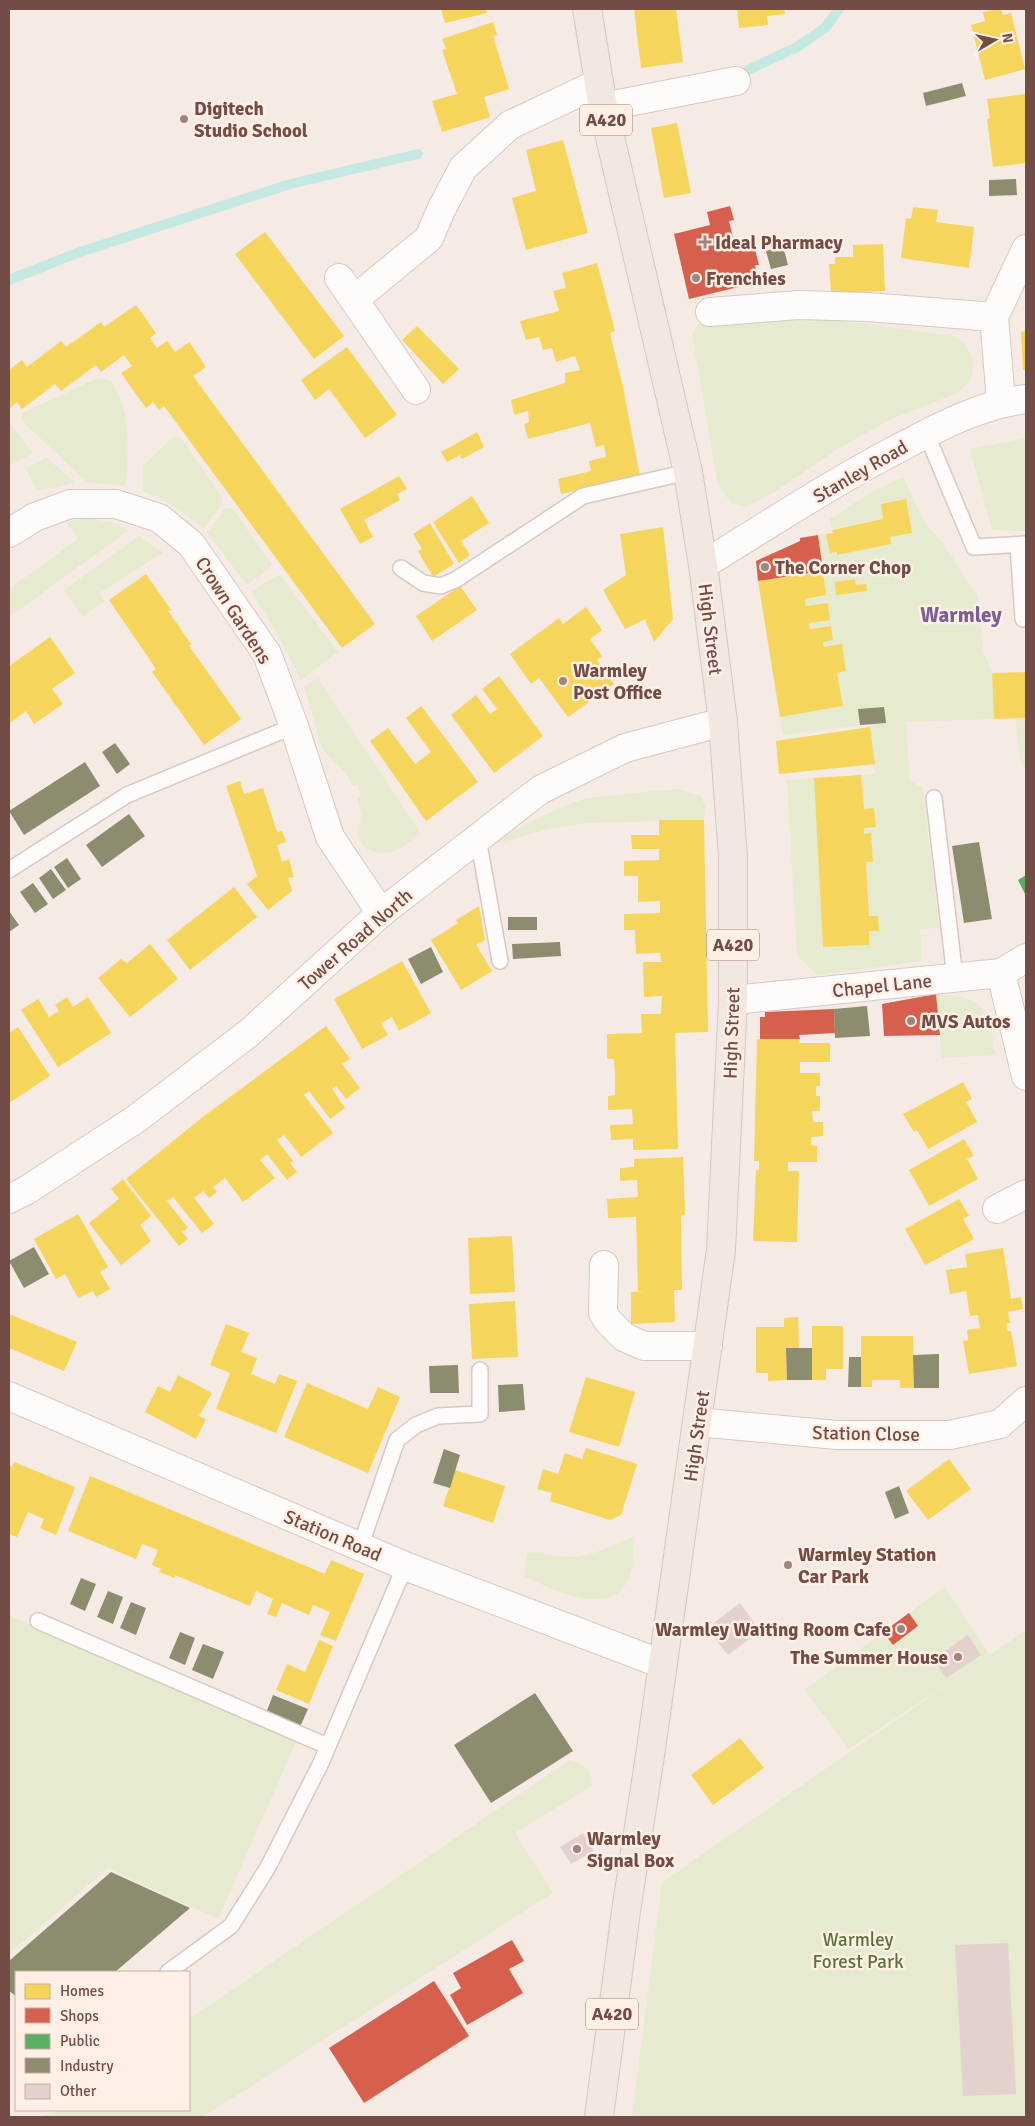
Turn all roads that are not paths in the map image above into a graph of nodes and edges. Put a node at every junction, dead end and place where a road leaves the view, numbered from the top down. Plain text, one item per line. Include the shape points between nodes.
1 (587, 9) edge
2 (736, 81) dead end
3 (601, 95) junction
4 (1026, 249) edge
5 (710, 312) dead end
6 (994, 317) junction
7 (416, 390) dead end
8 (1014, 400) edge
9 (926, 433) junction
10 (688, 472) junction
11 (9, 533) edge
12 (1022, 545) edge
13 (703, 565) junction
14 (401, 568) dead end
15 (1023, 619) dead end
16 (723, 722) junction
17 (294, 726) junction
18 (934, 798) dead end
19 (478, 838) junction
20 (9, 870) edge
21 (381, 913) junction
22 (1026, 958) edge
23 (500, 961) dead end
24 (1001, 974) junction
25 (955, 978) junction
26 (733, 1000) junction
27 (1026, 1076) edge
28 (1026, 1194) edge
29 (9, 1199) edge
30 (997, 1209) dead end
31 (604, 1265) dead end
32 (708, 1346) junction
33 (480, 1370) dead end
34 (9, 1396) edge
35 (1026, 1401) edge
36 (698, 1422) junction
37 (360, 1547) junction
38 (405, 1566) junction
39 (38, 1621) dead end
40 (662, 1664) junction
41 (327, 1746) junction
42 (169, 1971) edge
43 (599, 2117) edge

1 - 3 main road, A420
2 - 3 street
3 - 7 street via 510,124 463,168 429,238 347,289
3 - 10 main road, High Street / A420
4 - 6 street
5 - 6 street via 815,306
6 - 8 street
8 - 9 street, Stanley Road via 948,421
9 - 12 lane via 974,547
9 - 13 street, Stanley Road via 854,471
10 - 13 main road, High Street / A420
10 - 14 lane via 583,496 457,579 441,586 423,583
11 - 17 street, Crown Gardens via 35,517 70,504 116,504 159,518 191,544 267,654
12 - 15 lane
13 - 16 main road, High Street / A420
16 - 19 street, Tower Road North via 625,748 540,790
16 - 26 main road, High Street / A420 via 733,857
17 - 20 lane via 127,794
17 - 21 street, Crown Gardens via 330,837
18 - 25 lane
19 - 21 street, Tower Road North
19 - 23 lane
21 - 29 street, Tower Road North via 249,1034 136,1119
22 - 24 street, Chapel Lane
24 - 25 street, Chapel Lane
24 - 27 street
25 - 26 street, Chapel Lane
26 - 32 main road, High Street / A420 via 721,1250
28 - 30 street
31 - 32 street via 603,1312 624,1337 644,1346
32 - 36 main road, High Street / A420
33 - 37 lane via 480,1414 438,1416 416,1424 397,1440
34 - 37 street, Station Road
35 - 36 street, Station Close via 1000,1424 950,1435 837,1435
36 - 40 main road, High Street / A420
37 - 38 street, Station Road
38 - 40 street, Station Road
38 - 41 lane
39 - 41 lane
40 - 43 main road, High Street / A420
41 - 42 lane via 268,1867 231,1926

